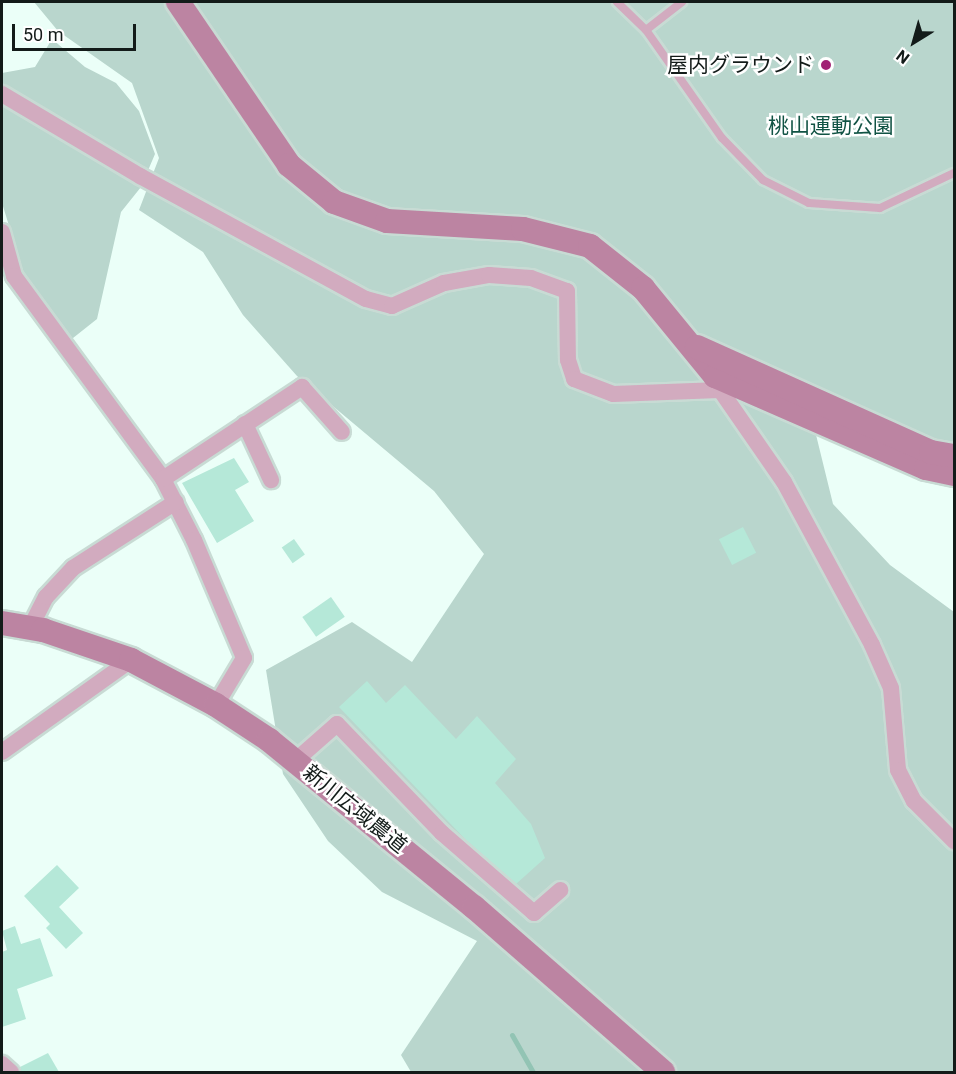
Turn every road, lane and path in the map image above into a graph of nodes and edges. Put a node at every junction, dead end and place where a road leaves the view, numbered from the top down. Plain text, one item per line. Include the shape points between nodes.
1 (178, 2) edge
2 (617, 2) edge
3 (682, 2) edge
4 (646, 30) junction
5 (2, 94) edge
6 (954, 173) edge
7 (2, 232) edge
8 (8, 280) edge
9 (690, 342) junction
10 (720, 390) junction
11 (245, 424) junction
12 (342, 432) dead end
13 (954, 456) edge
14 (954, 474) edge
15 (163, 479) junction
16 (271, 480) dead end
17 (176, 501) junction
18 (2, 623) edge
19 (30, 628) junction
20 (131, 660) junction
21 (216, 705) junction
22 (2, 752) edge
23 (295, 761) junction
24 (954, 842) edge
25 (560, 890) dead end
26 (2, 1064) edge
27 (11, 1072) edge
28 (663, 1072) edge

1 - 9 street via 289,165 334,202 387,221 523,229 590,246 643,288
2 - 4 lane
3 - 4 lane
4 - 6 lane via 722,138 763,180 809,203 880,208
5 - 10 street via 161,188 366,299 392,306 444,283 489,274 531,278 567,291 568,360 574,379 613,394
7 - 8 street
8 - 15 street
9 - 10 street
9 - 13 street via 718,359 931,452
9 - 14 street via 715,376 926,468
10 - 24 street via 784,482 872,645 891,688 898,770 914,801
11 - 12 street via 302,387
11 - 15 street
11 - 16 street
15 - 17 street
17 - 19 street via 73,568 46,597
17 - 21 street via 243,658
18 - 19 street, 新川広域農道
19 - 20 street, 新川広域農道
20 - 21 street, 新川広域農道
20 - 22 street
21 - 23 street, 新川広域農道
23 - 25 street via 337,724 442,833 534,913
23 - 28 street, 新川広域農道 via 474,907
26 - 27 street

